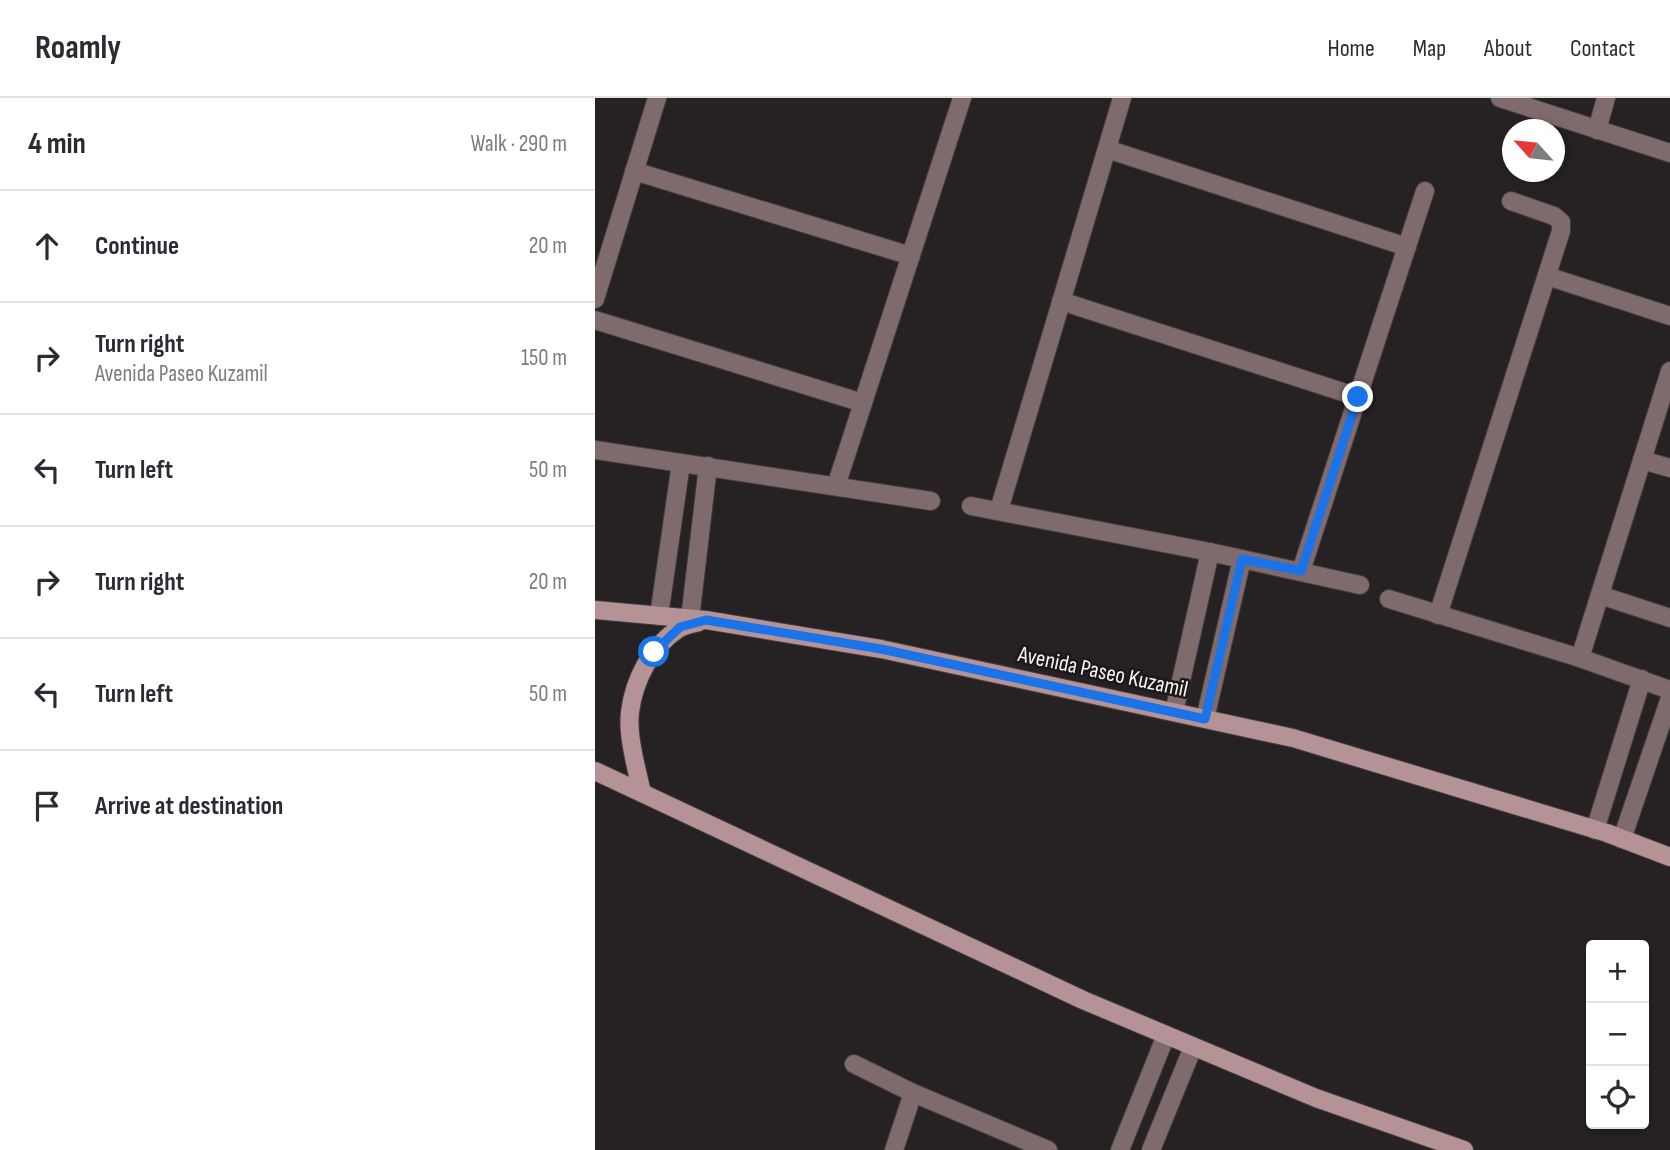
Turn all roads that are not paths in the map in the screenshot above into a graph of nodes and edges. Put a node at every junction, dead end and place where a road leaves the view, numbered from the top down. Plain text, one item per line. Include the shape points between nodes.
1 (657, 98) edge
2 (1122, 98) edge
3 (1500, 98) edge
4 (1606, 98) edge
5 (955, 100) edge
6 (1597, 130) junction
7 (1107, 149) junction
8 (1670, 153) edge
9 (634, 171) junction
10 (1425, 191) dead end
11 (1511, 201) dead end
12 (1407, 247) junction
13 (911, 256) junction
14 (1547, 276) junction
15 (595, 299) edge
16 (1061, 301) junction
17 (1670, 316) edge
18 (595, 320) edge
19 (1670, 371) edge
20 (1358, 397) junction
21 (863, 403) junction
22 (595, 450) edge
23 (1642, 460) junction
24 (681, 463) junction
25 (708, 466) junction
26 (1670, 468) edge
27 (836, 486) junction
28 (931, 501) dead end
29 (971, 506) dead end
30 (999, 510) junction
31 (1210, 552) junction
32 (1242, 559) junction
33 (1301, 571) junction
34 (1360, 585) dead end
35 (1599, 595) junction
36 (1389, 599) dead end
37 (595, 610) edge
38 (1438, 615) junction
39 (659, 616) junction
40 (1670, 618) edge
41 (698, 619) junction
42 (1580, 658) junction
43 (1642, 679) junction
44 (1670, 690) edge
45 (1670, 698) edge
46 (1174, 712) junction
47 (1205, 719) junction
48 (595, 771) edge
49 (642, 793) junction
50 (1595, 830) junction
51 (1622, 839) junction
52 (1670, 857) edge
53 (1166, 1035) junction
54 (1193, 1047) junction
55 (854, 1064) dead end
56 (913, 1093) junction
57 (894, 1150) edge
58 (1048, 1150) edge
59 (1120, 1150) edge
60 (1151, 1150) edge
61 (1464, 1150) edge

1 - 9 street
2 - 7 street
3 - 6 street
4 - 6 street
5 - 13 street
6 - 8 street
7 - 12 street
7 - 16 street
9 - 13 street
9 - 15 street
10 - 12 street
11 - 14 street via 1561,222
12 - 20 street
13 - 21 street
14 - 17 street
14 - 38 street
16 - 20 street
16 - 30 street
18 - 21 street
19 - 23 street
20 - 33 street
21 - 27 street
22 - 24 street
23 - 26 street
23 - 35 street
24 - 25 street
24 - 39 street
25 - 27 street
25 - 41 street
27 - 28 street
29 - 30 street
30 - 31 street
31 - 32 street
31 - 46 street
32 - 33 street
32 - 47 street
33 - 34 street
35 - 40 street
35 - 42 street
36 - 38 street
37 - 39 main road, Avenida Paseo Kuzamil
38 - 42 street
39 - 41 main road, Avenida Paseo Kuzamil
41 - 46 main road, Avenida Paseo Kuzamil via 881,649
41 - 49 main road via 680,627 654,652 638,678 630,714
42 - 43 street
43 - 44 street
43 - 50 street
45 - 51 street
46 - 47 main road, Avenida Paseo Kuzamil
47 - 50 main road, Avenida Paseo Kuzamil via 1293,737
48 - 49 main road
49 - 53 main road
50 - 51 main road, Avenida Paseo Kuzamil
51 - 52 main road, Avenida Paseo Kuzamil
53 - 54 main road
53 - 59 street
54 - 60 street
54 - 61 main road via 1316,1098
55 - 56 street
56 - 57 street
56 - 58 street

